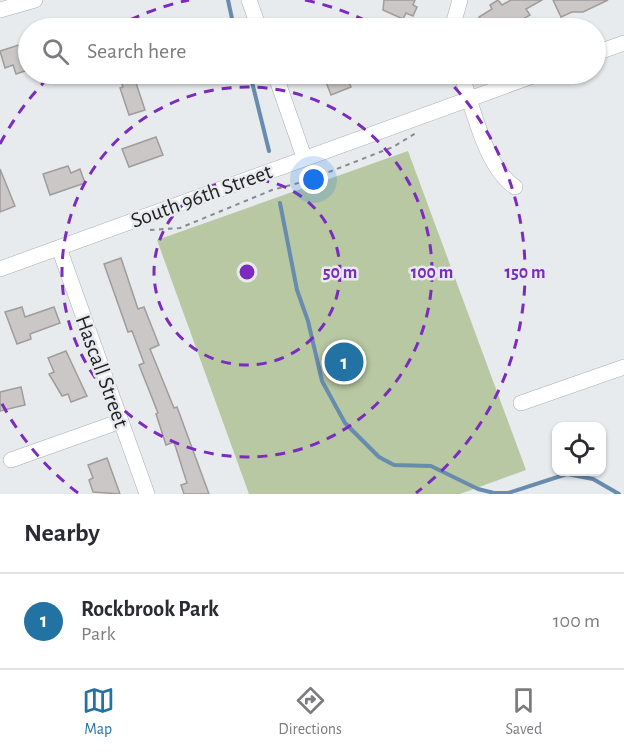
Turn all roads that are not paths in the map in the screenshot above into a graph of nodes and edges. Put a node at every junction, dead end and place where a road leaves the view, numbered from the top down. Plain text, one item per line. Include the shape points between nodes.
1 (35, 0) edge
2 (249, 0) edge
3 (460, 0) edge
4 (0, 10) edge
5 (255, 18) edge
6 (455, 18) edge
7 (624, 43) edge
8 (606, 49) edge
9 (278, 84) edge
10 (464, 84) edge
11 (509, 84) edge
12 (469, 98) junction
13 (304, 157) junction
14 (515, 187) dead end
15 (59, 248) junction
16 (0, 269) edge
17 (624, 367) edge
18 (521, 403) dead end
19 (121, 421) junction
20 (11, 460) dead end
21 (147, 494) edge

1 - 4 street
2 - 5 street
3 - 6 street
7 - 8 street
9 - 13 street
10 - 12 street
11 - 12 street, South 96th Street
12 - 13 street, South 96th Street
12 - 14 street via 492,161
13 - 15 street, South 96th Street
15 - 16 street, South 96th Street
15 - 19 street, Hascall Street
17 - 18 street
19 - 20 street
19 - 21 street, Hascall Street

